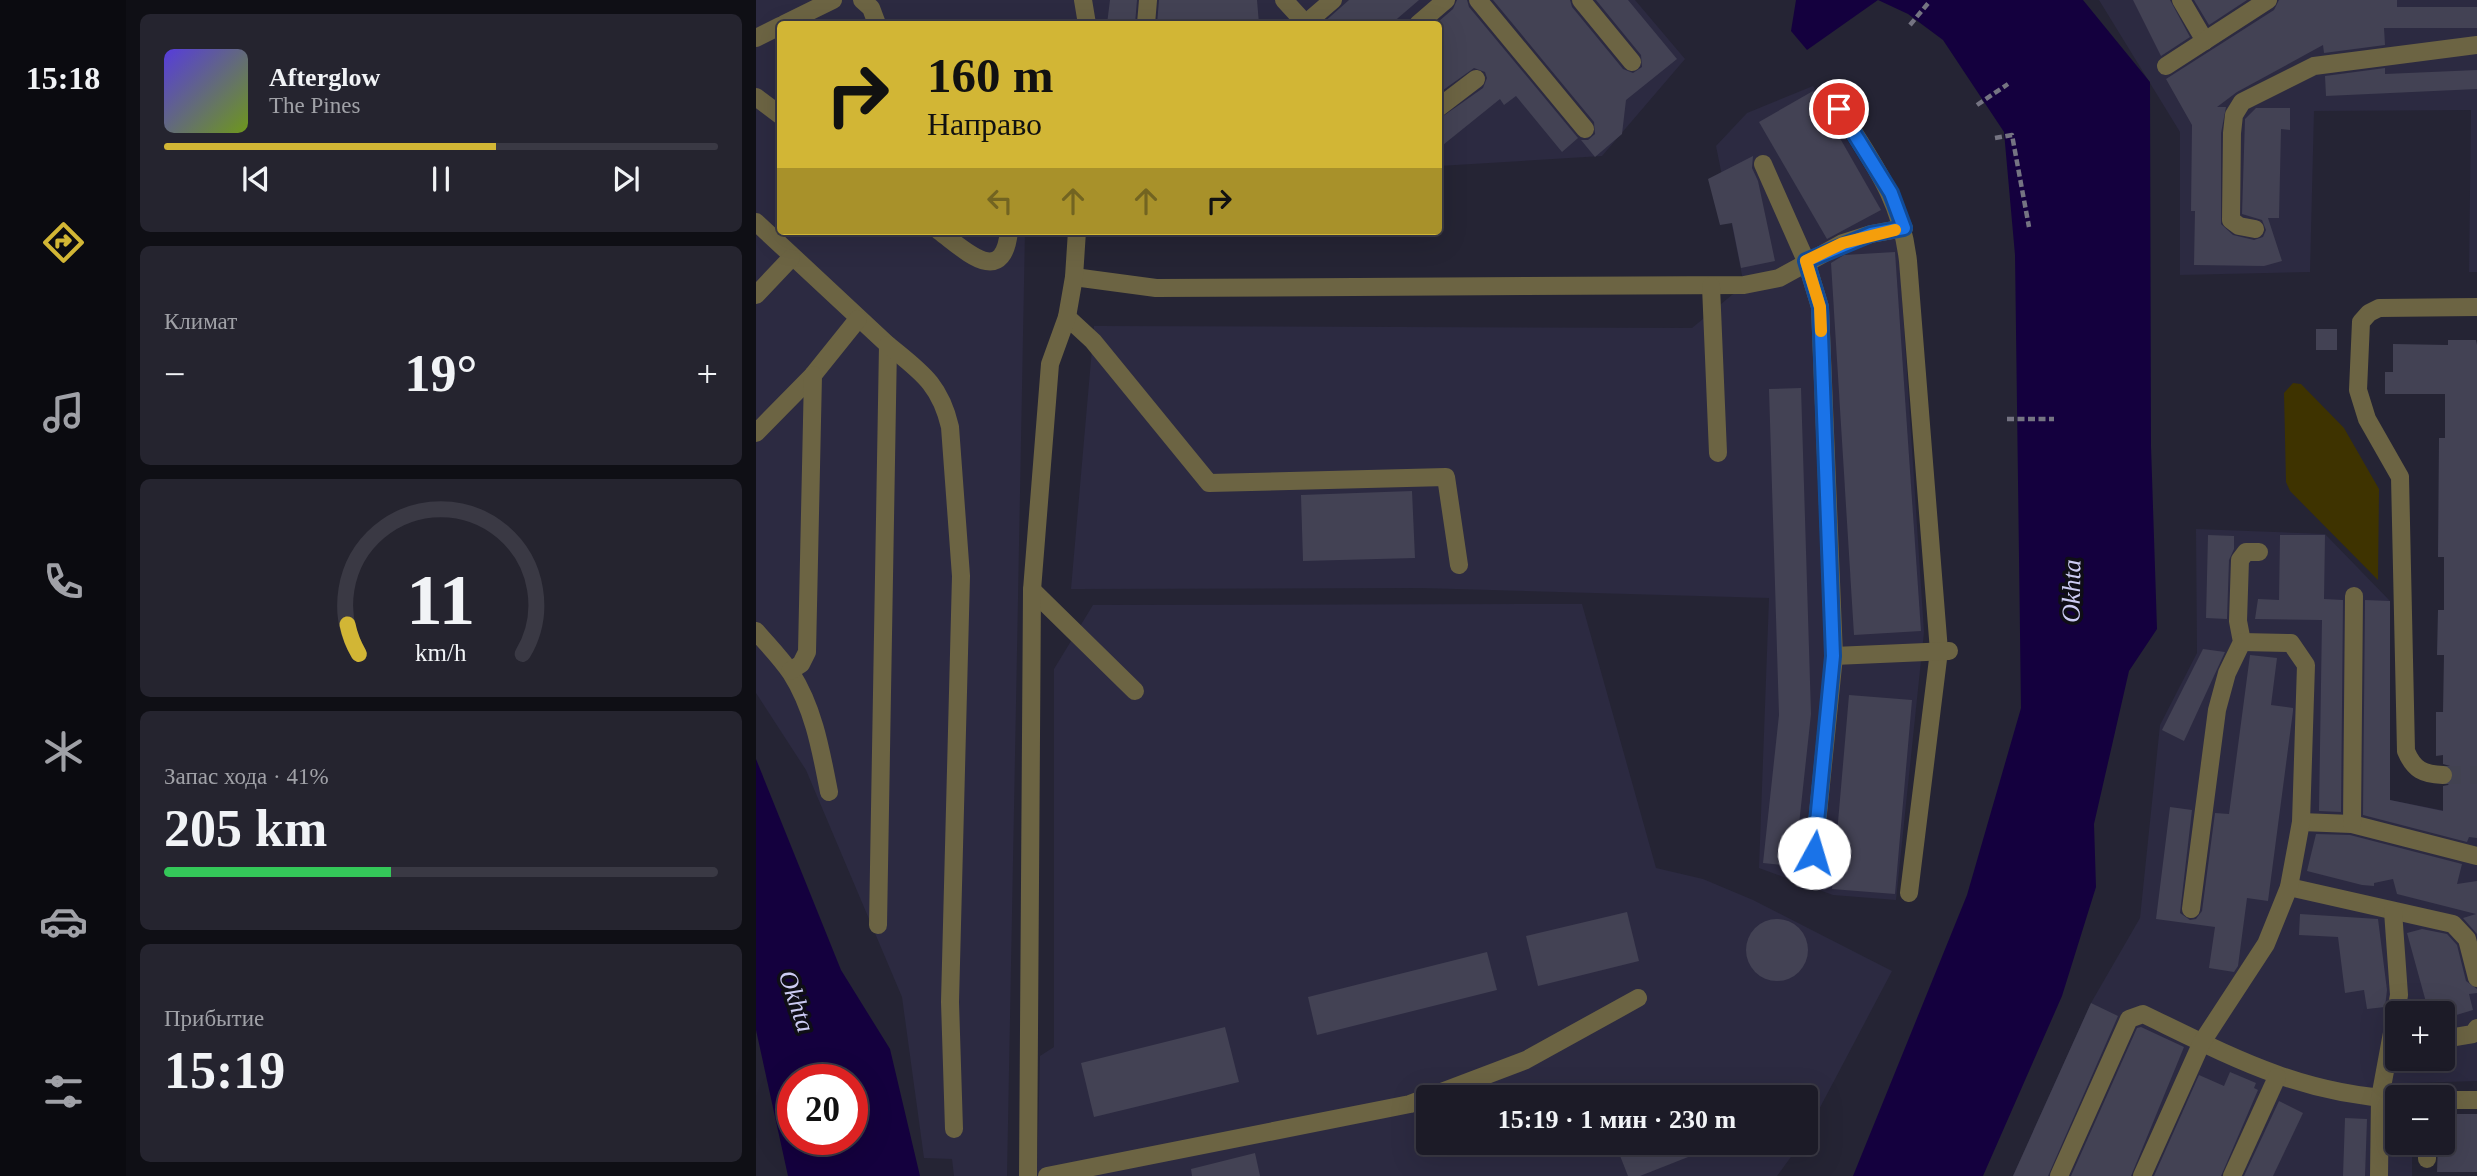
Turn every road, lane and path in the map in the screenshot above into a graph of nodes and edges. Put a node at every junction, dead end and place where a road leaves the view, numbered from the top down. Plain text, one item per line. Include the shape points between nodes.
1 (833, 0) edge
2 (1083, 0) edge
3 (1149, 0) edge
4 (1284, 0) edge
5 (1333, 0) edge
6 (1446, 0) edge
7 (1478, 0) edge
8 (1581, 0) edge
9 (2181, 0) edge
10 (1930, 1) edge
11 (2266, 1) edge
12 (812, 4) edge
13 (788, 21) edge
14 (1086, 21) edge
15 (1146, 21) edge
16 (1303, 21) edge
17 (1309, 21) edge
18 (1422, 21) edge
19 (1910, 24) dead end
20 (777, 28) edge
21 (756, 38) edge
22 (2205, 41) junction
23 (2477, 46) edge
24 (1633, 62) dead end
25 (2166, 66) dead end
26 (1476, 79) dead end
27 (2008, 84) dead end
28 (756, 97) edge
29 (1442, 105) edge
30 (1977, 105) dead end
31 (1839, 109) dead end
32 (777, 113) edge
33 (1585, 129) dead end
34 (1995, 138) dead end
35 (1763, 164) dead end
36 (756, 222) edge
37 (2029, 227) dead end
38 (1904, 228) junction
39 (2255, 229) dead end
40 (944, 235) edge
41 (1009, 235) edge
42 (1077, 235) edge
43 (791, 258) junction
44 (1806, 261) junction
45 (1074, 277) junction
46 (1711, 286) junction
47 (756, 295) edge
48 (2477, 307) edge
49 (1067, 317) junction
50 (858, 319) junction
51 (888, 345) junction
52 (813, 375) junction
53 (2007, 419) dead end
54 (2054, 419) dead end
55 (756, 433) edge
56 (1718, 453) dead end
57 (2259, 552) dead end
58 (1459, 565) dead end
59 (1032, 590) junction
60 (2354, 596) dead end
61 (756, 631) edge
62 (2242, 642) junction
63 (1945, 651) junction
64 (1833, 656) junction
65 (790, 671) junction
66 (1135, 691) dead end
67 (2443, 775) tunnel mouth
68 (829, 792) dead end
69 (2301, 822) junction
70 (2351, 824) junction
71 (1814, 853) dead end
72 (2477, 856) edge
73 (2289, 887) junction
74 (1909, 893) dead end
75 (2191, 909) dead end
76 (2393, 911) junction
77 (878, 925) dead end
78 (2477, 978) edge
79 (1638, 998) dead end
80 (2398, 1001) edge
81 (2477, 1028) edge
82 (2455, 1037) edge
83 (2202, 1042) junction
84 (2277, 1077) junction
85 (2385, 1099) edge
86 (2455, 1100) edge
87 (2477, 1100) edge
88 (954, 1129) dead end
89 (2385, 1130) edge
90 (1027, 1176) edge
91 (1047, 1176) edge
92 (2059, 1176) edge
93 (2142, 1176) edge
94 (2232, 1176) edge
95 (2379, 1176) edge

1 - 12 street
2 - 14 street
3 - 15 street
4 - 16 street
5 - 17 street
6 - 18 street
7 - 33 street
8 - 24 street
9 - 22 street
10 - 19 path
11 - 22 street
12 - 13 street
20 - 21 street
22 - 25 street
23 - 39 street via 2314,66 2242,102 2234,115 2232,133 2231,220
26 - 29 street
27 - 30 path
28 - 32 street
31 - 38 street via 1891,193
34 - 37 path via 2012,135
35 - 44 street
36 - 43 street
38 - 44 street via 1871,234
38 - 63 street
40 - 41 street via 989,263 1001,259
42 - 45 street
43 - 47 street
43 - 50 street
44 - 46 street via 1779,278
44 - 64 street via 1820,307
45 - 46 street via 1156,289
45 - 49 street
46 - 56 street
48 - 67 street via 2379,309 2361,322 2358,334 2360,405 2395,465 2401,490 2406,751 2412,765 2426,774
49 - 58 street via 1093,341 1209,483 1447,477
49 - 59 street via 1050,364
50 - 51 street
50 - 52 street
51 - 77 street
51 - 88 street via 933,383 950,427 961,576 950,1002
52 - 55 street
52 - 65 street via 807,652 802,664
53 - 54 path
57 - 62 street via 2246,552 2240,560
59 - 66 street
59 - 90 street
60 - 70 street
61 - 65 street
62 - 69 street via 2291,643 2306,665
62 - 75 street via 2217,710
63 - 64 street
63 - 74 street
64 - 71 street
65 - 68 street via 818,737
69 - 70 street
69 - 73 street
70 - 72 street
73 - 76 street
73 - 83 street via 2266,944
76 - 78 street via 2453,925 2467,939
76 - 80 street
79 - 91 street via 1526,1060 1410,1104
81 - 82 street via 2473,1034
83 - 84 street
83 - 92 street via 2143,1014 2129,1019
83 - 93 street
84 - 85 street via 2330,1093
84 - 94 street
86 - 87 street
89 - 95 street

